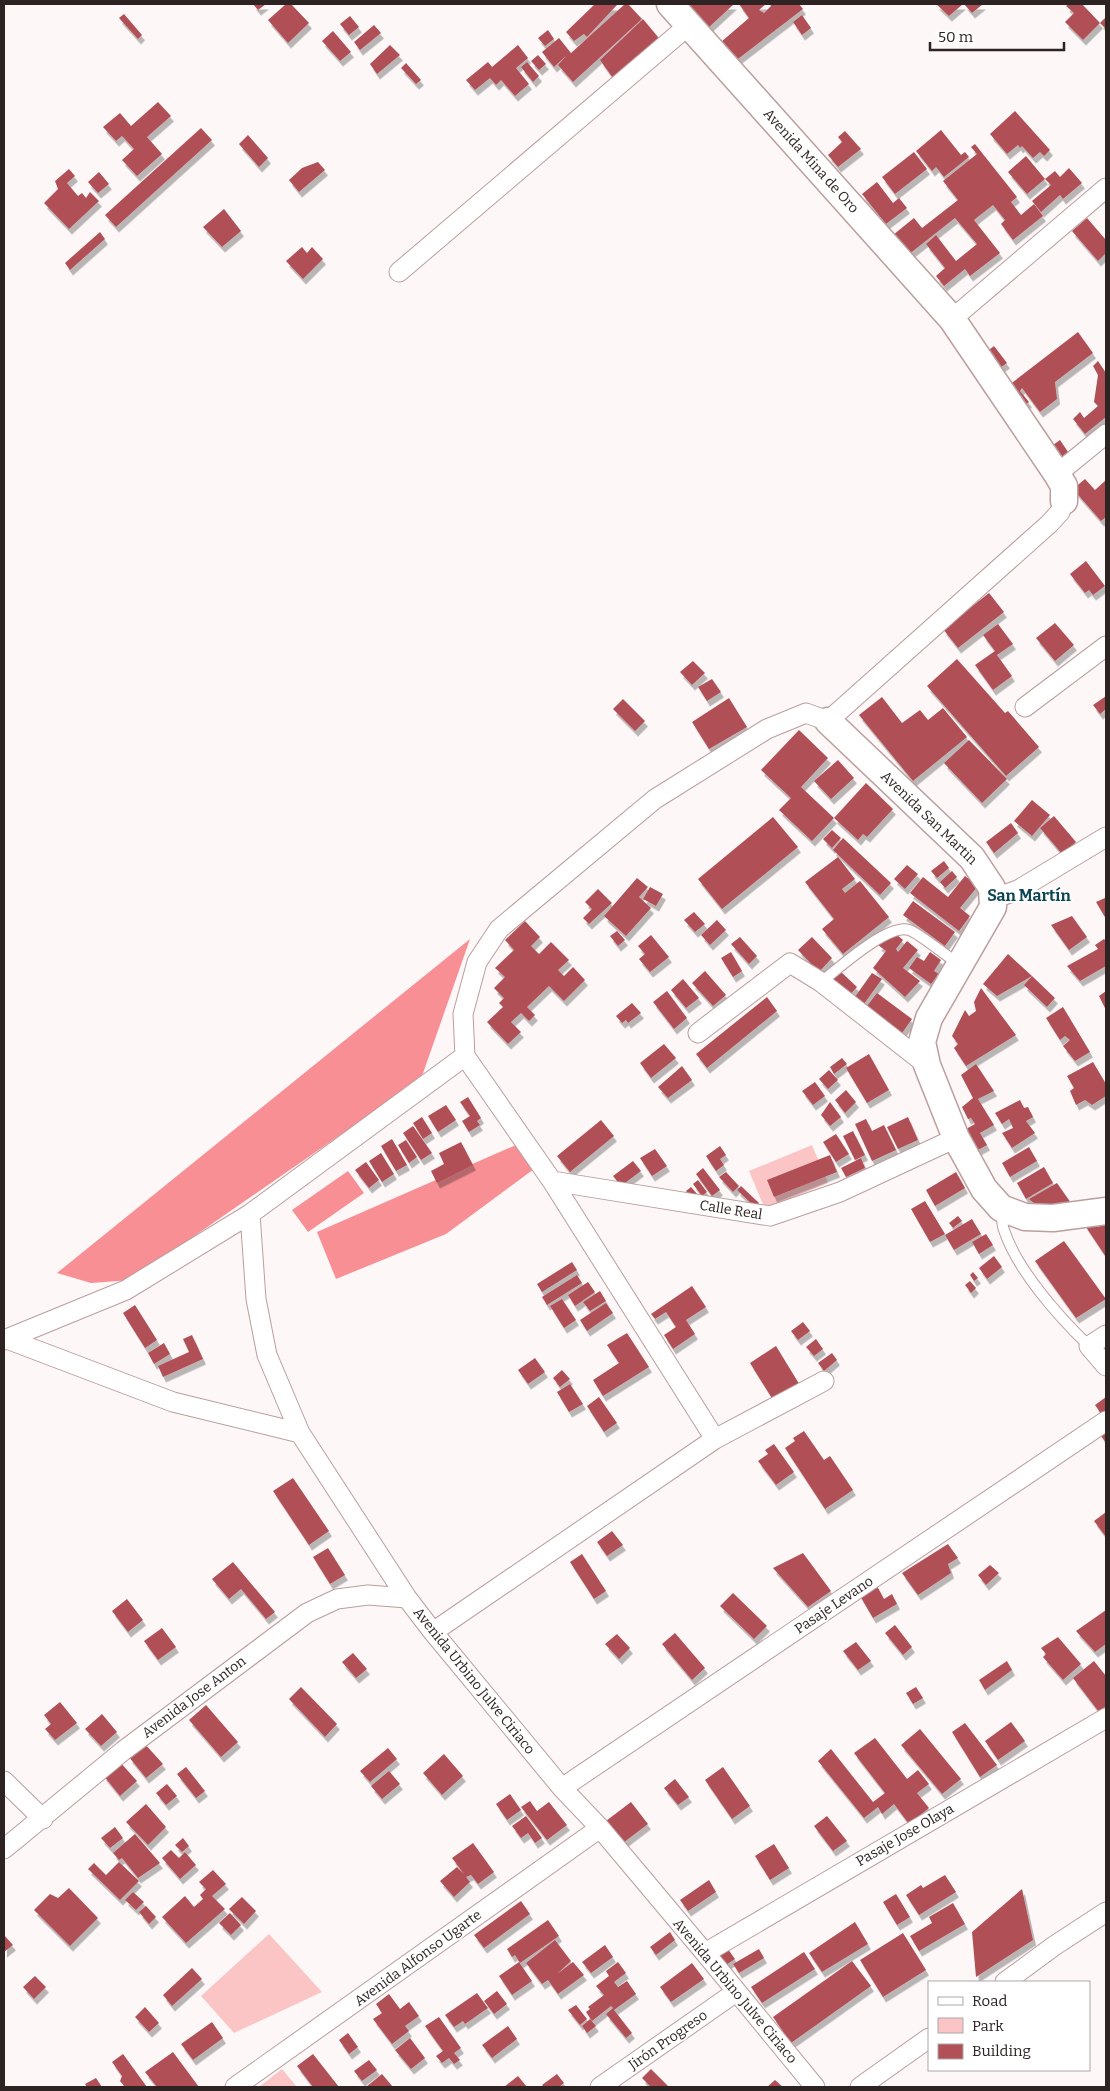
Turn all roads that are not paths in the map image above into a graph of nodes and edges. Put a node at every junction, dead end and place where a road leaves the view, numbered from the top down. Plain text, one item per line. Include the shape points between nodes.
1 (670, 4) edge
2 (689, 25) junction
3 (1106, 188) edge
4 (399, 272) dead end
5 (952, 319) junction
6 (1106, 434) edge
7 (1057, 474) junction
8 (1064, 501) joint
9 (1106, 646) edge
10 (1025, 707) dead end
11 (828, 720) junction
12 (1106, 837) edge
13 (993, 899) junction
14 (960, 966) junction
15 (821, 982) junction
16 (698, 1033) dead end
17 (466, 1056) junction
18 (927, 1065) junction
19 (956, 1138) junction
20 (552, 1181) junction
21 (1001, 1208) junction
22 (1106, 1211) edge
23 (250, 1214) junction
24 (1106, 1335) edge
25 (6, 1339) edge
26 (1089, 1346) junction
27 (1106, 1366) edge
28 (824, 1381) dead end
29 (1106, 1421) edge
30 (300, 1433) junction
31 (715, 1439) junction
32 (407, 1598) junction
33 (433, 1632) junction
34 (1106, 1718) edge
35 (4, 1781) edge
36 (562, 1788) junction
37 (43, 1819) junction
38 (600, 1828) junction
39 (4, 1850) edge
40 (1106, 1912) edge
41 (705, 1953) junction
42 (1006, 1981) edge
43 (736, 1992) junction
44 (928, 2039) edge
45 (235, 2087) edge
46 (600, 2087) edge
47 (815, 2087) edge
48 (860, 2087) edge

1 - 2 street, Avenida Mina de Oro
2 - 4 street
2 - 5 street, Avenida Mina de Oro
3 - 5 street
5 - 7 street, Avenida Mina de Oro
6 - 7 street
7 - 8 street, Avenida Mina de Oro via 1064,486
8 - 11 street via 1060,512 1049,524
9 - 10 street
11 - 13 street, Avenida San Martin via 972,858 992,888
11 - 17 street via 806,713 790,719 767,729 694,774 656,799 499,929 477,962 463,1014
12 - 13 street via 1018,890
13 - 14 street via 993,907
14 - 15 lane via 909,930 898,929 881,937
14 - 18 street via 930,1018 922,1042
15 - 16 street via 790,963
15 - 18 street
17 - 20 street
17 - 23 street
18 - 19 street
19 - 20 street, Calle Real via 840,1192 770,1216
19 - 21 street via 984,1189
20 - 31 street
21 - 22 street via 1034,1218
21 - 26 lane via 1004,1230 1018,1262
23 - 25 street via 126,1290
23 - 30 street, Avenida Urbino Julve Ciriaco via 256,1299 267,1355
24 - 26 street
25 - 30 street via 173,1402
26 - 27 street
28 - 31 street
29 - 36 street, Pasaje Levano
30 - 32 street, Avenida Urbino Julve Ciriaco
31 - 33 street
32 - 33 street, Avenida Urbino Julve Ciriaco
32 - 37 street, Avenida Jose Anton via 368,1595 337,1599 307,1613 123,1751
33 - 36 street, Avenida Urbino Julve Ciriaco
34 - 41 street, Pasaje Jose Olaya
35 - 37 street
36 - 38 street, Avenida Urbino Julve Ciriaco
37 - 39 street, Avenida Jose Anton
38 - 41 street, Avenida Urbino Julve Ciriaco
38 - 45 street, Avenida Alfonso Ugarte
40 - 42 street
41 - 43 street, Avenida Urbino Julve Ciriaco
43 - 46 street, Jirón Progreso
43 - 47 street, Avenida Urbino Julve Ciriaco
44 - 48 street

